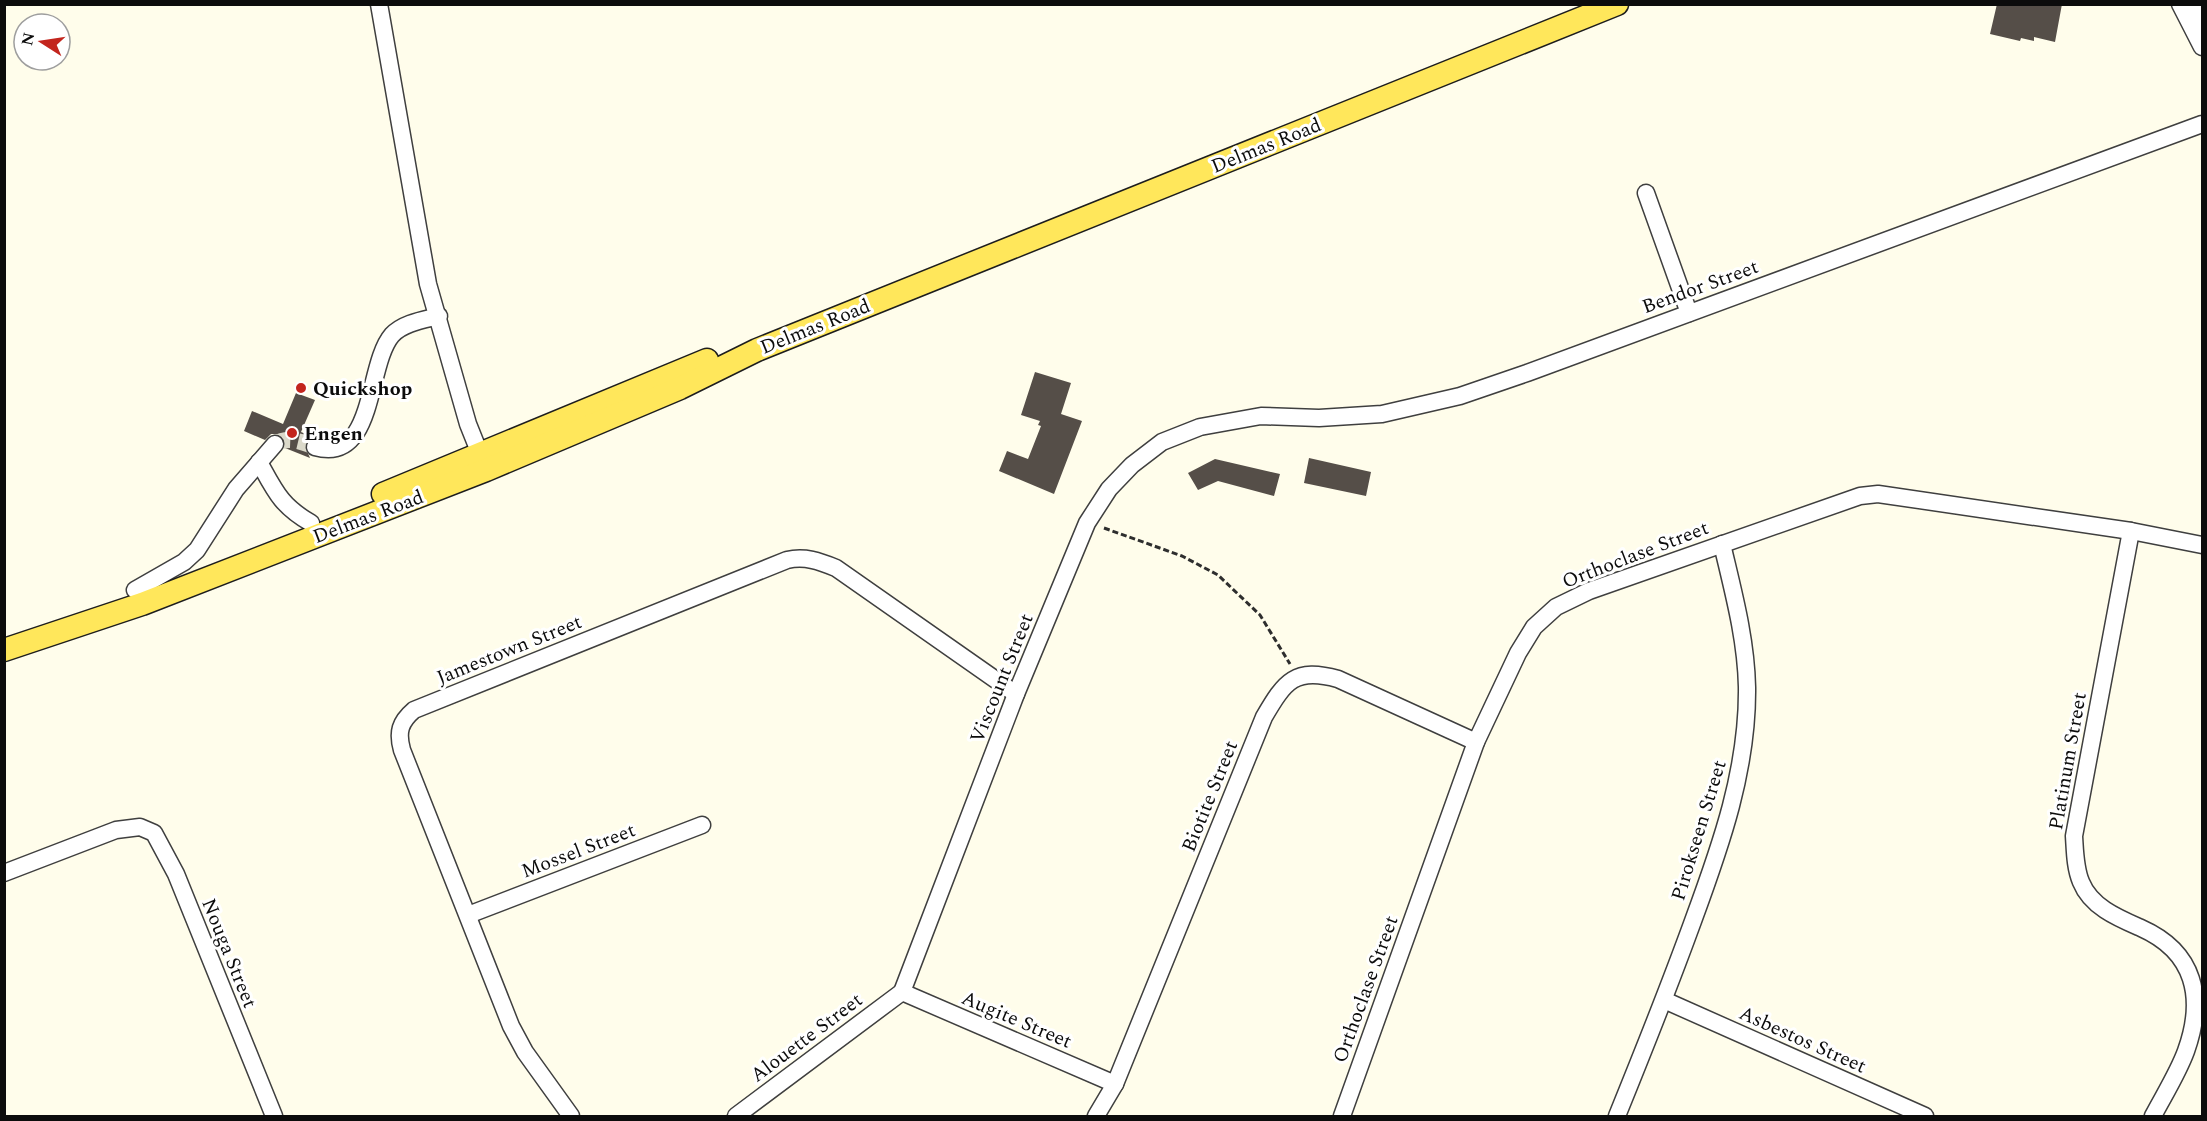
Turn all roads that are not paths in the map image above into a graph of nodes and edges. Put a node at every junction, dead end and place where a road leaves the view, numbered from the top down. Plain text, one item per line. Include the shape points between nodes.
1 (379, 4) edge
2 (1593, 4) edge
3 (1617, 4) edge
4 (2180, 4) edge
5 (2196, 4) edge
6 (2202, 23) edge
7 (2202, 47) edge
8 (2202, 124) edge
9 (1652, 193) dead end
10 (1694, 311) junction
11 (439, 316) junction
12 (1200, 427) joint
13 (275, 444) dead end
14 (315, 447) tunnel mouth
15 (259, 462) junction
16 (484, 462) junction
17 (311, 523) junction
18 (2131, 531) junction
19 (1722, 544) junction
20 (2202, 545) edge
21 (135, 590) junction
22 (9, 648) edge
23 (1016, 694) junction
24 (1476, 742) junction
25 (702, 825) dead end
26 (4, 873) edge
27 (468, 915) junction
28 (902, 992) junction
29 (1664, 1000) junction
30 (1115, 1084) junction
31 (274, 1116) edge
32 (571, 1116) edge
33 (736, 1116) edge
34 (1096, 1116) edge
35 (1342, 1116) edge
36 (1617, 1116) edge
37 (1925, 1116) edge
38 (2153, 1116) edge

1 - 11 street via 428,284
2 - 16 main road, Delmas Road via 1143,188 677,371
3 - 16 main road, Delmas Road via 757,350 680,388
4 - 7 street
5 - 6 street
8 - 10 street, Bendor Street
9 - 10 street
10 - 12 street, Bendor Street via 1460,396 1382,414 1261,416
11 - 14 street via 392,335 351,441 333,449
11 - 16 street via 468,424
12 - 23 street, Viscount Street via 1162,442 1109,489 1087,523
13 - 15 street
15 - 17 street via 286,507
15 - 21 street via 236,489 197,550 184,562
16 - 17 main road, Delmas Road
16 - 22 main road, Delmas Road via 142,604
17 - 21 main road, Delmas Road
18 - 19 street, Orthoclase Street via 1878,494 1860,496
18 - 20 street, Orthoclase Street
18 - 38 street, Platinum Street via 2074,836 2081,883 2096,903 2110,915 2155,935 2175,949 2193,986 2194,1021 2186,1052
19 - 24 street, Orthoclase Street via 1589,591 1557,607 1534,627 1518,653
19 - 29 street, Pirokseen Street via 1744,636 1747,687 1740,774
21 - 22 main road, Delmas Road
23 - 27 street, Jamestown Street via 836,568 800,557 414,710 400,728 402,750
23 - 28 street, Viscount Street
24 - 30 street, Biotite Street via 1318,673 1297,676 1278,693 1264,717
24 - 35 street, Orthoclase Street
25 - 27 street, Mossel Street
26 - 31 street, Nouga Street via 99,835 127,828 154,833 176,874
27 - 32 street, Jamestown Street via 517,1040
28 - 30 street, Augite Street
28 - 33 street, Alouette Street
29 - 36 street, Pirokseen Street
29 - 37 street, Asbestos Street
30 - 34 street, Biotite Street

